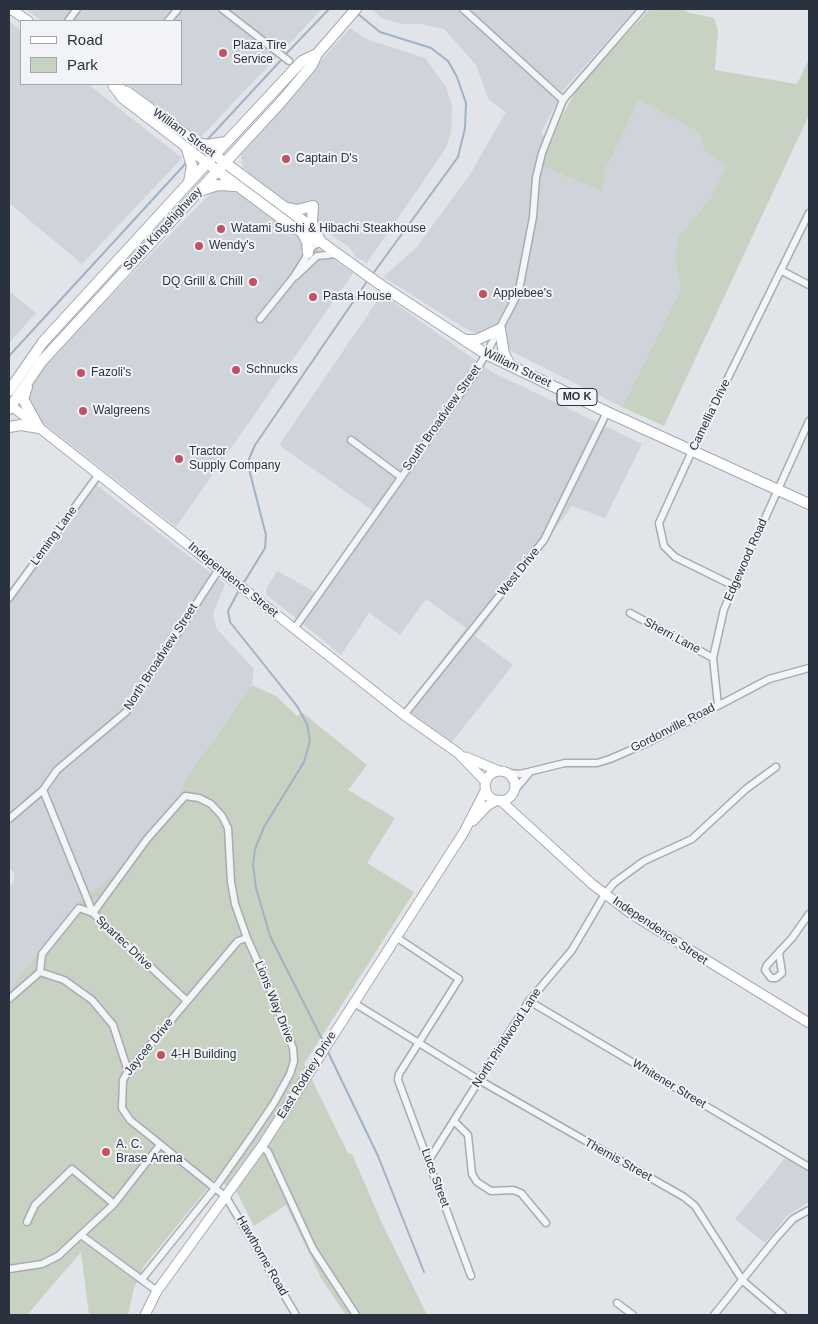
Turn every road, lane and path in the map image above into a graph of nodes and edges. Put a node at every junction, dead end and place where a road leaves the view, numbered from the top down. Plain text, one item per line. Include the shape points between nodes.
1 (11, 9) edge
2 (77, 9) edge
3 (178, 9) edge
4 (222, 9) edge
5 (356, 9) edge
6 (463, 9) edge
7 (642, 9) edge
8 (27, 20) edge
9 (69, 20) edge
10 (169, 20) edge
11 (317, 54) junction
12 (293, 64) junction
13 (296, 84) junction
14 (113, 85) edge
15 (562, 100) junction
16 (226, 142) junction
17 (197, 143) junction
18 (239, 148) junction
19 (188, 149) junction
20 (214, 155) junction
21 (207, 163) junction
22 (225, 163) junction
23 (218, 172) junction
24 (241, 175) junction
25 (188, 184) junction
26 (238, 188) junction
27 (197, 192) junction
28 (286, 208) junction
29 (809, 213) edge
30 (315, 231) junction
31 (302, 232) junction
32 (321, 242) junction
33 (308, 253) junction
34 (339, 254) junction
35 (782, 271) junction
36 (293, 278) junction
37 (809, 285) edge
38 (260, 319) dead end
39 (500, 329) junction
40 (465, 340) junction
41 (486, 354) junction
42 (511, 365) junction
43 (26, 375) junction
44 (9, 381) edge
45 (9, 391) edge
46 (9, 406) edge
47 (607, 412) junction
48 (809, 421) edge
49 (9, 427) edge
50 (39, 428) junction
51 (351, 440) dead end
52 (692, 451) junction
53 (99, 474) junction
54 (401, 477) junction
55 (777, 490) junction
56 (809, 504) edge
57 (219, 569) junction
58 (734, 586) junction
59 (9, 598) edge
60 (630, 613) dead end
61 (294, 629) junction
62 (713, 658) junction
63 (809, 668) edge
64 (718, 706) junction
65 (404, 715) junction
66 (458, 754) junction
67 (776, 767) dead end
68 (531, 771) junction
69 (504, 772) junction
70 (486, 785) junction
71 (43, 790) junction
72 (513, 792) junction
73 (498, 800) junction
74 (9, 819) edge
75 (524, 821) junction
76 (465, 830) junction
77 (605, 894) junction
78 (93, 914) junction
79 (809, 914) edge
80 (396, 937) junction
81 (247, 938) junction
82 (779, 953) dead end
83 (40, 972) junction
84 (9, 999) edge
85 (530, 1001) junction
86 (187, 1002) junction
87 (354, 1003) junction
88 (809, 1022) edge
89 (418, 1043) junction
90 (128, 1070) junction
91 (479, 1080) junction
92 (454, 1121) junction
93 (160, 1145) junction
94 (262, 1146) junction
95 (429, 1160) junction
96 (809, 1166) edge
97 (216, 1188) junction
98 (226, 1197) junction
99 (114, 1204) junction
100 (809, 1210) edge
101 (27, 1222) dead end
102 (546, 1223) dead end
103 (81, 1234) junction
104 (9, 1269) edge
105 (470, 1276) dead end
106 (142, 1279) junction
107 (742, 1281) junction
108 (157, 1291) junction
109 (617, 1303) dead end
110 (145, 1315) edge
111 (296, 1315) edge
112 (356, 1315) edge
113 (633, 1315) edge
114 (714, 1315) edge
115 (784, 1315) edge

1 - 8 street
2 - 9 street
3 - 10 street
4 - 12 street
5 - 11 main road, South Kingshighway
6 - 15 street
7 - 15 street, South Broadview Street
11 - 12 main road, South Kingshighway
11 - 13 main road, South Kingshighway
12 - 13 main road via 299,75
12 - 16 main road, South Kingshighway via 289,75
13 - 18 main road, South Kingshighway
14 - 17 street, William Street via 128,92
14 - 19 street, William Street via 123,99
15 - 39 street, South Broadview Street via 536,178 533,217 520,285
16 - 17 main road
16 - 20 main road, South Kingshighway
17 - 20 street, William Street
18 - 22 main road, South Kingshighway
18 - 24 main road via 237,165
19 - 21 street, William Street
19 - 25 main road via 192,166
20 - 21 main road, South Kingshighway
20 - 22 main road, William Street / MO K
21 - 23 main road, William Street / MO K
21 - 25 main road, South Kingshighway
22 - 23 main road, South Kingshighway
22 - 24 main road, William Street / MO K
23 - 26 main road, William Street / MO K
23 - 27 main road, South Kingshighway
24 - 28 main road, William Street / MO K
25 - 43 main road, South Kingshighway via 43,342
26 - 27 main road via 228,184
26 - 31 main road, William Street / MO K
27 - 43 main road, South Kingshighway
28 - 30 main road, William Street / MO K
28 - 30 main road via 298,210 313,206
29 - 35 street, Camellia Drive
30 - 32 main road, William Street / MO K
31 - 32 main road, William Street / MO K
31 - 33 main road
32 - 33 street
32 - 34 main road, William Street / MO K
33 - 36 street
34 - 36 street via 317,256
34 - 40 main road, William Street / MO K
35 - 37 street
35 - 52 street, Camellia Drive
36 - 38 street
39 - 40 main road via 476,340
39 - 41 street, South Broadview Street
39 - 42 main road via 504,354
40 - 41 main road, William Street / MO K
41 - 42 main road, William Street / MO K
41 - 54 street, South Broadview Street via 474,376
42 - 47 main road, William Street / MO K
43 - 44 main road
43 - 45 main road, South Kingshighway
43 - 46 main road, South Kingshighway
43 - 50 main road via 23,399
46 - 50 street, Independence Street
47 - 52 main road, William Street / MO K
47 - 65 street, West Drive via 544,540
48 - 55 street, Edgewood Road
49 - 50 main road
50 - 53 street, Independence Street
51 - 54 street
52 - 55 main road, William Street / MO K
52 - 58 street, Camellia Drive via 660,523 660,535 664,546 675,557
53 - 57 street, Independence Street
53 - 59 street, Leming Lane
54 - 61 street, South Broadview Street
55 - 56 main road, William Street / MO K
55 - 58 street, Edgewood Road
57 - 61 street, Independence Street
57 - 71 street, North Broadview Street via 126,712 58,770
58 - 62 street, Edgewood Road via 724,609
60 - 62 street, Sherri Lane
61 - 65 street, Independence Street
62 - 64 street, Edgewood Road
63 - 64 street, Gordonville Road via 769,679
64 - 68 street, Gordonville Road via 610,759
65 - 66 street, Independence Street
66 - 69 street, Independence Street
66 - 70 street, Independence Street
67 - 77 street, North Pindwood Lane via 746,789 692,839 629,870
68 - 69 street, Gordonville Road
68 - 72 street
69 - 70 street via 489,776
69 - 72 street via 514,779
70 - 73 street via 491,797
70 - 76 street, East Rodney Drive
71 - 74 street, North Broadview Street
71 - 78 street, Spartec Drive
72 - 73 street
72 - 75 street, Independence Street
73 - 75 street, Independence Street
73 - 76 street, East Rodney Drive via 487,806
75 - 77 street, Independence Street
76 - 80 street, East Rodney Drive
77 - 85 street, North Pindwood Lane via 572,950
77 - 88 street, Independence Street via 652,928
78 - 81 street, Lions Way Drive via 147,839 185,796 199,798 211,804 228,828 233,896
78 - 83 street via 79,908 42,954
78 - 86 street, Spartec Drive
79 - 82 street
80 - 87 street, East Rodney Drive
80 - 89 street via 459,979
81 - 86 street, Jaycee Drive via 238,941
81 - 97 street, Lions Way Drive via 273,996 293,1048 294,1060 274,1103
83 - 84 street
83 - 90 street via 64,980 92,1000 113,1025
85 - 91 street, North Pindwood Lane
85 - 96 street, Whitener Street
86 - 90 street, Jaycee Drive
87 - 89 street, Themis Street
87 - 94 street, East Rodney Drive
89 - 91 street, Themis Street
89 - 95 street, Luce Street via 398,1080
90 - 93 street, Jaycee Drive via 123,1080 122,1108 130,1120
91 - 92 street, North Pindwood Lane
91 - 107 street, Themis Street via 684,1197 695,1206
92 - 95 street, North Pindwood Lane
92 - 102 street via 468,1134 472,1174 477,1182 491,1190 513,1190 520,1194
93 - 97 street, Jaycee Drive
93 - 99 street
94 - 98 street, East Rodney Drive
94 - 112 street via 268,1152 313,1249
95 - 105 street, Luce Street
97 - 98 street, Jaycee Drive
97 - 106 street, Lions Way Drive
98 - 108 street, East Rodney Drive
98 - 111 street, Hawthorne Road
99 - 101 street via 72,1169 35,1205
99 - 103 street
100 - 107 street via 793,1219
103 - 104 street via 58,1256 42,1264
103 - 106 street
106 - 108 street
107 - 114 street
107 - 115 street, Themis Street
108 - 110 street, East Rodney Drive
109 - 113 street

